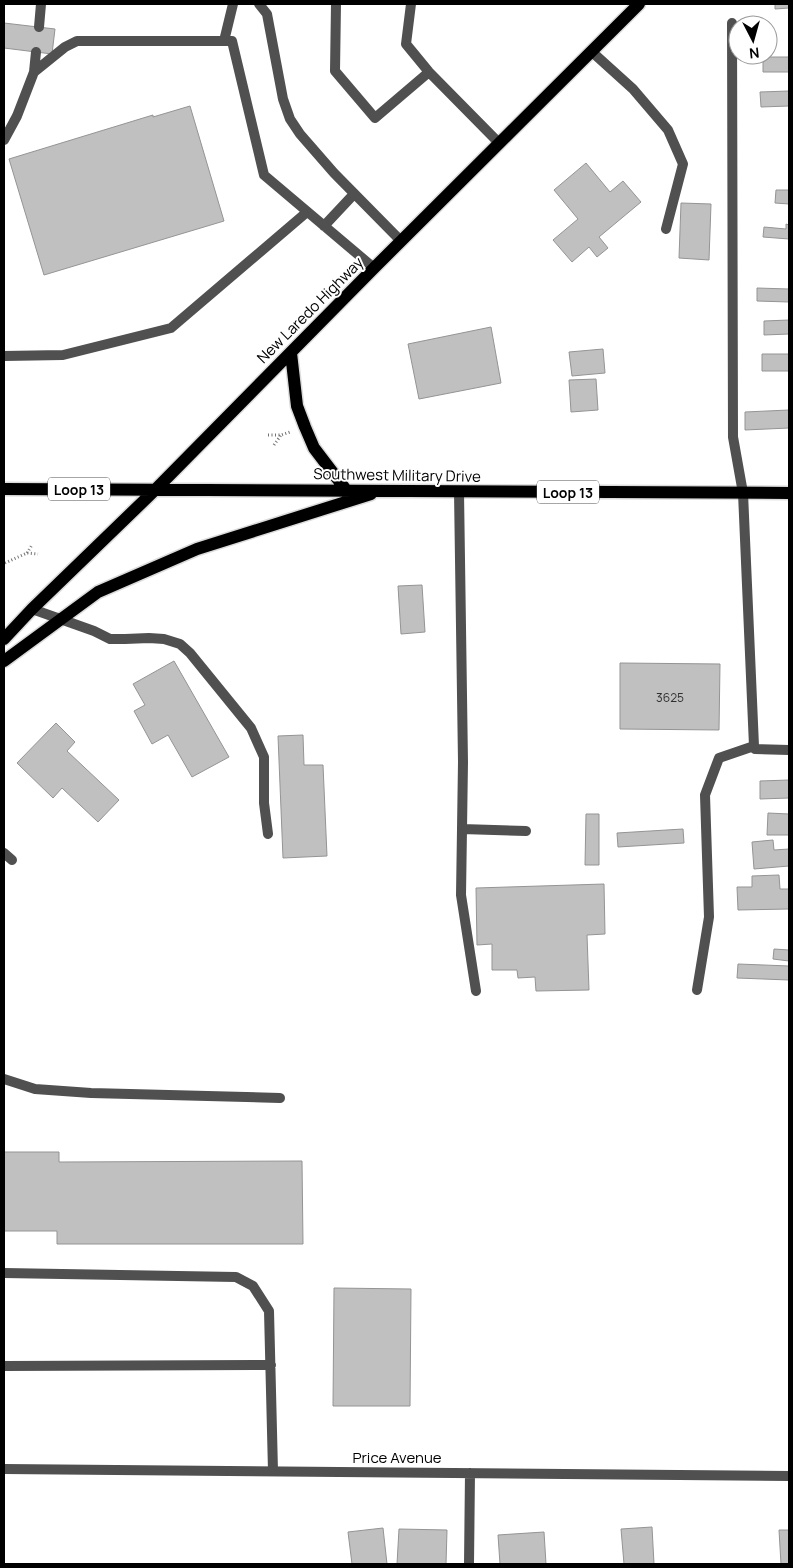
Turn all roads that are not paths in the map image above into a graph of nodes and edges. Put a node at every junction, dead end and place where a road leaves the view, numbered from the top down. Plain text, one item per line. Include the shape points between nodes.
1 (41, 4) edge
2 (233, 4) edge
3 (259, 4) edge
4 (336, 4) edge
5 (410, 4) edge
6 (639, 4) edge
7 (39, 27) dead end
8 (224, 41) junction
9 (591, 51) junction
10 (36, 52) dead end
11 (732, 65) edge
12 (34, 72) junction
13 (429, 72) junction
14 (4, 140) edge
15 (499, 143) junction
16 (354, 194) junction
17 (307, 212) junction
18 (324, 226) junction
19 (666, 228) dead end
20 (401, 241) junction
21 (374, 268) junction
22 (290, 353) junction
23 (4, 356) edge
24 (4, 489) edge
25 (155, 490) junction
26 (346, 490) junction
27 (383, 490) junction
28 (459, 492) junction
29 (789, 493) edge
30 (743, 494) junction
31 (32, 609) junction
32 (60, 619) junction
33 (4, 639) edge
34 (4, 661) edge
35 (754, 746) junction
36 (789, 750) edge
37 (462, 829) junction
38 (526, 831) dead end
39 (268, 834) dead end
40 (698, 990) dead end
41 (476, 991) dead end
42 (4, 1079) edge
43 (280, 1098) dead end
44 (4, 1273) edge
45 (270, 1365) junction
46 (4, 1366) edge
47 (4, 1469) edge
48 (273, 1471) junction
49 (470, 1473) junction
50 (789, 1476) edge
51 (469, 1564) edge

1 - 7 street
2 - 8 street
3 - 16 street via 267,14 283,99 290,119
4 - 13 street via 336,71 375,118
5 - 13 street via 406,44
6 - 9 main road, New Laredo Highway
8 - 12 street via 77,41
8 - 17 street via 232,41 264,175
9 - 15 main road, New Laredo Highway
9 - 19 street via 633,89 668,130 683,164
10 - 12 street
11 - 30 street via 733,437
12 - 14 street
13 - 15 street
15 - 20 main road, New Laredo Highway
16 - 18 street
16 - 20 street
17 - 18 street
17 - 23 street via 171,328 63,356
18 - 21 street
20 - 21 main road, New Laredo Highway
21 - 22 main road, New Laredo Highway
22 - 25 main road, New Laredo Highway
22 - 26 main road via 297,406 308,434 314,448
24 - 25 main road, Southwest Military Drive / Loop 13
25 - 26 main road, Southwest Military Drive / Loop 13
25 - 31 main road, New Laredo Highway
26 - 27 main road, Southwest Military Drive / Loop 13
27 - 28 main road, Southwest Military Drive / Loop 13
27 - 32 main road via 197,549 98,592
28 - 30 main road, Southwest Military Drive / Loop 13
28 - 37 street
29 - 30 main road, Southwest Military Drive / Loop 13
30 - 35 street
31 - 32 street
31 - 33 main road, New Laredo Highway
32 - 34 main road
32 - 39 street via 110,639 164,639 180,644 190,653 251,728 264,757
35 - 36 street via 755,749
35 - 40 street via 719,758 705,795 709,917
37 - 38 street
37 - 41 street via 461,895
42 - 43 street via 35,1089 91,1093
44 - 45 street via 236,1277 254,1286 269,1310
45 - 46 street
45 - 48 street
47 - 48 street, Price Avenue
48 - 49 street, Price Avenue
49 - 50 street, Price Avenue
49 - 51 street

